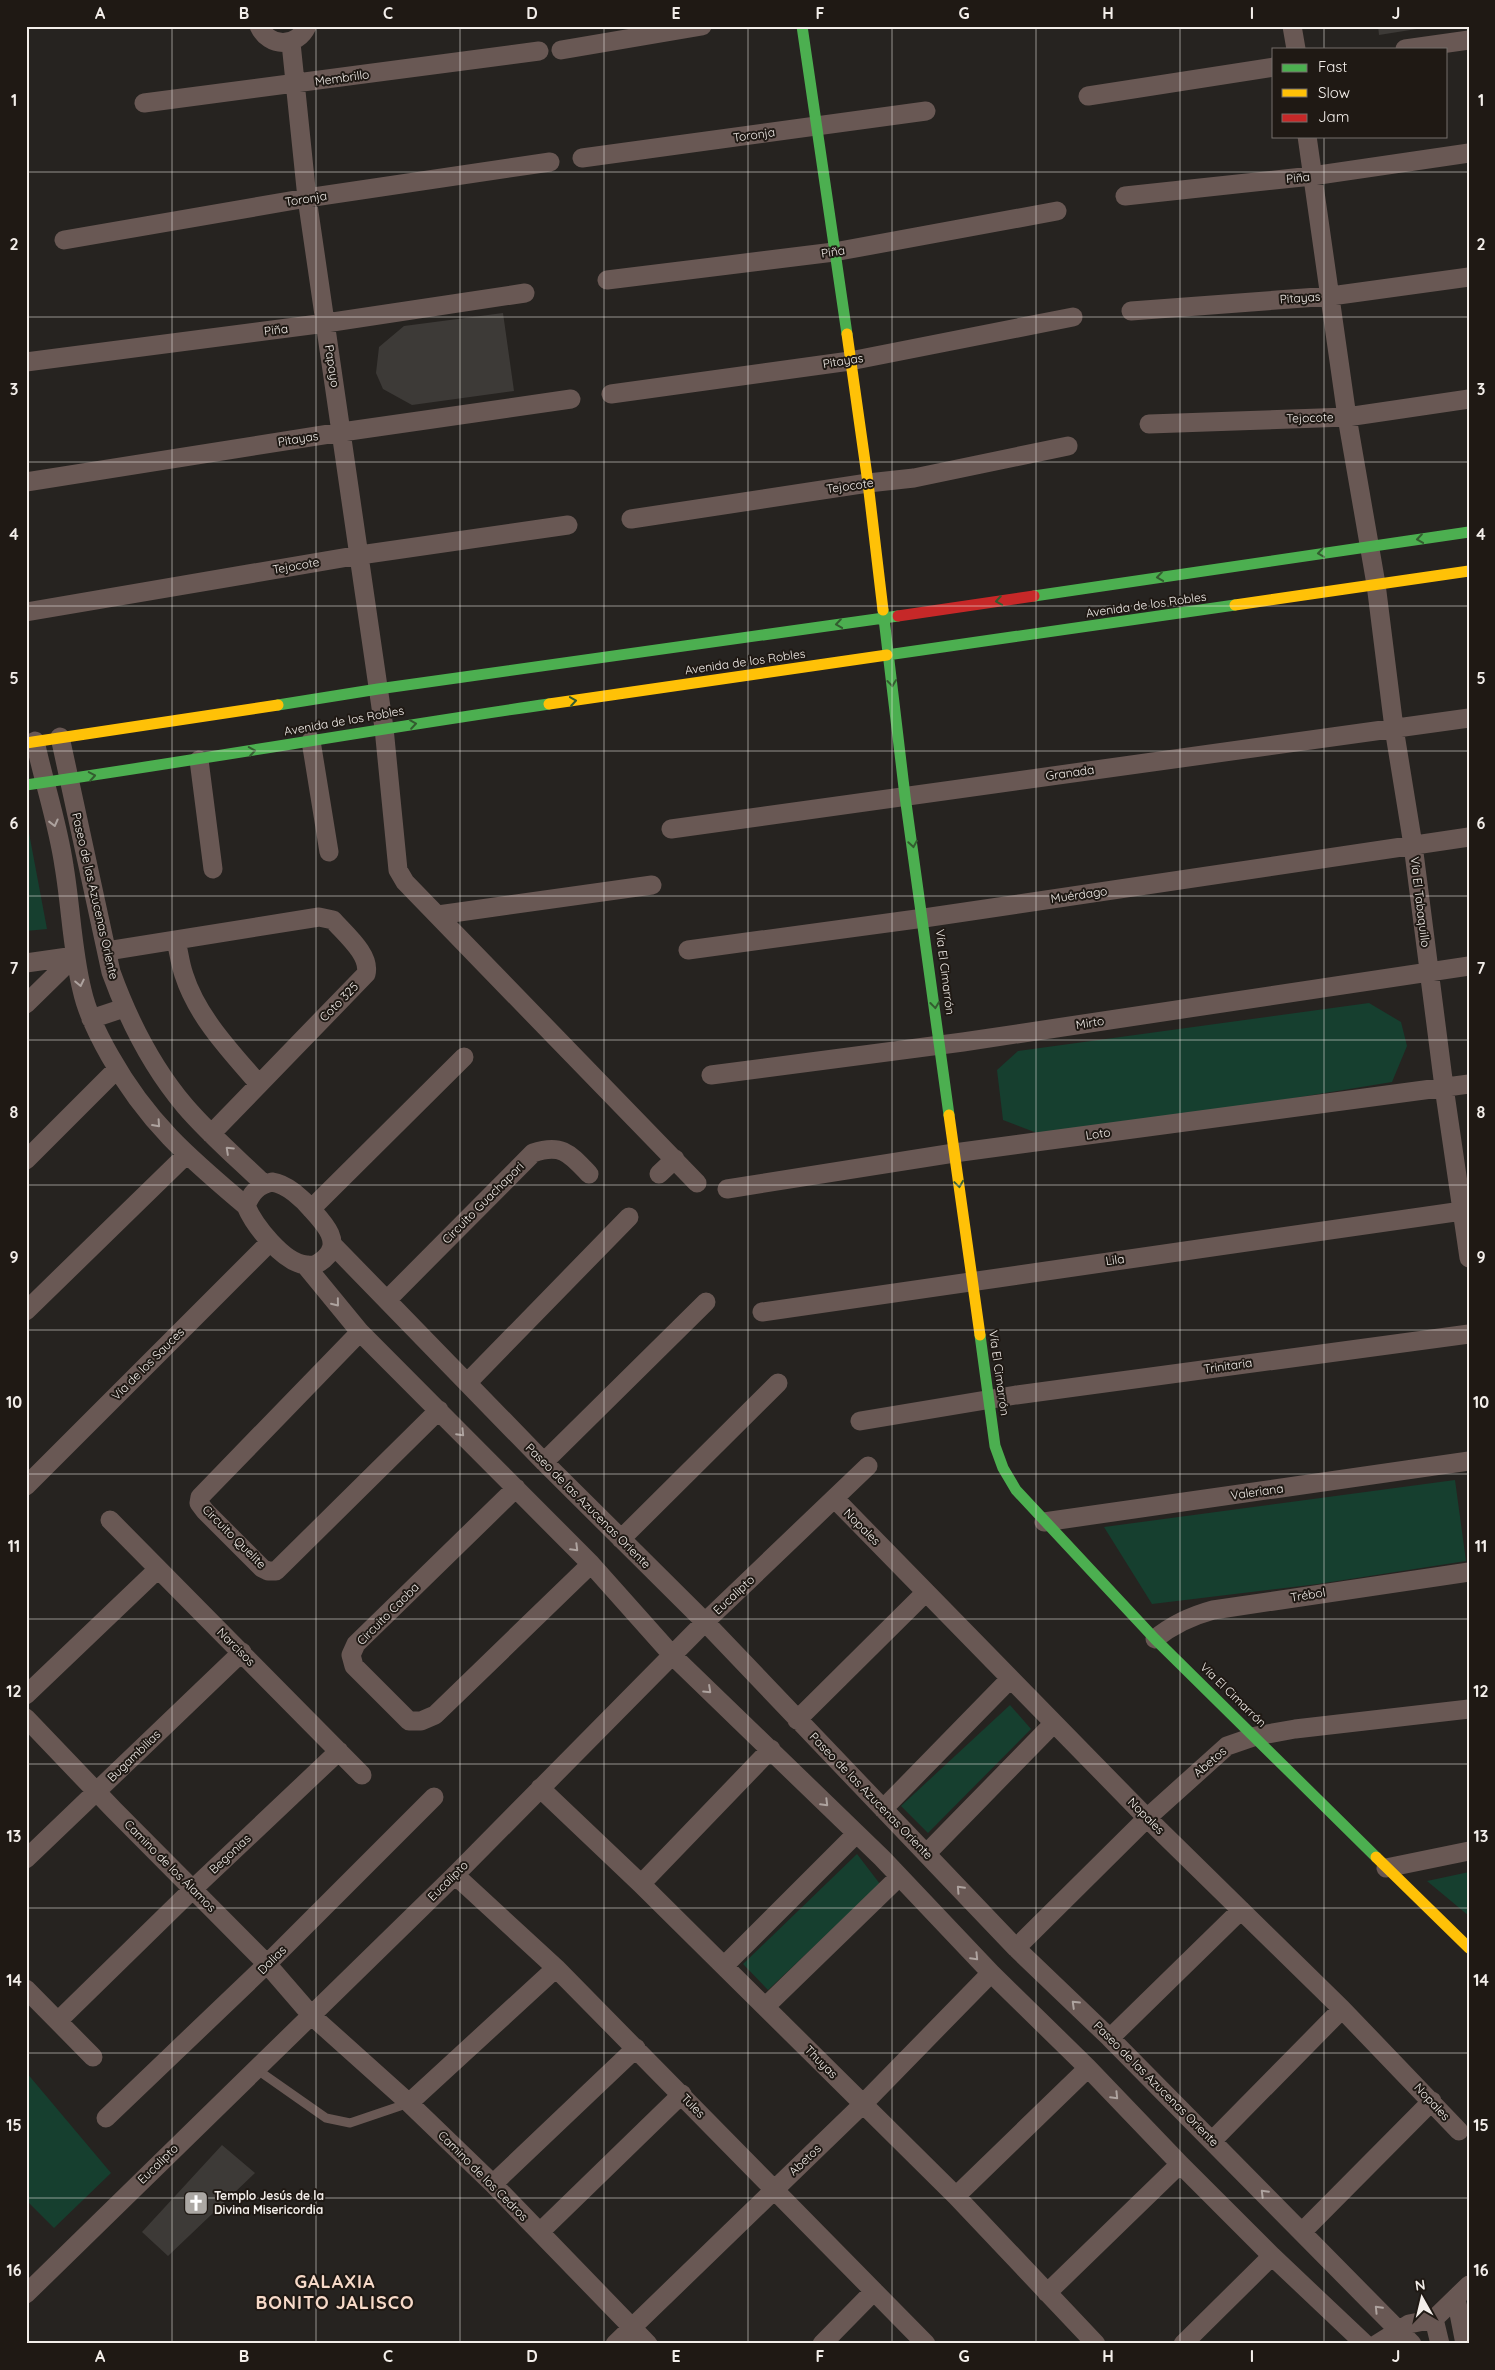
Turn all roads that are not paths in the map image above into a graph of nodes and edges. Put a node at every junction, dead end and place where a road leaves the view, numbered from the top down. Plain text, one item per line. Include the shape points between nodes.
1 (259, 26) edge
2 (307, 26) edge
3 (702, 26) edge
4 (802, 26) edge
5 (1292, 26) edge
6 (1469, 40) edge
7 (291, 43) junction
8 (1296, 48) edge
9 (1413, 48) edge
10 (562, 50) dead end
11 (539, 51) dead end
12 (1272, 67) edge
13 (294, 85) junction
14 (1088, 96) dead end
15 (144, 103) dead end
16 (926, 111) dead end
17 (816, 126) junction
18 (1307, 138) edge
19 (1469, 153) edge
20 (582, 158) dead end
21 (550, 162) dead end
22 (1312, 176) junction
23 (1126, 196) dead end
24 (307, 198) junction
25 (1057, 211) dead end
26 (64, 240) dead end
27 (834, 252) junction
28 (1469, 276) edge
29 (607, 280) dead end
30 (525, 293) dead end
31 (1331, 296) junction
32 (1131, 311) dead end
33 (1073, 317) dead end
34 (326, 323) junction
35 (850, 361) junction
36 (26, 362) edge
37 (611, 394) dead end
38 (571, 399) dead end
39 (1469, 399) edge
40 (1347, 417) junction
41 (1149, 424) dead end
42 (342, 432) junction
43 (1068, 446) dead end
44 (26, 482) edge
45 (868, 483) junction
46 (631, 520) dead end
47 (568, 525) dead end
48 (1469, 532) edge
49 (1369, 546) junction
50 (360, 555) junction
51 (1469, 571) edge
52 (1376, 584) junction
53 (26, 612) edge
54 (884, 617) junction
55 (889, 655) junction
56 (378, 689) junction
57 (1469, 718) edge
58 (384, 728) junction
59 (1394, 728) junction
60 (60, 737) junction
61 (311, 741) junction
62 (31, 742) edge
63 (199, 760) junction
64 (68, 780) junction
65 (35, 784) edge
66 (906, 796) junction
67 (671, 829) dead end
68 (1469, 837) edge
69 (1413, 846) junction
70 (329, 852) dead end
71 (213, 869) dead end
72 (652, 885) dead end
73 (438, 915) junction
74 (924, 918) junction
75 (176, 941) junction
76 (688, 950) dead end
77 (108, 951) junction
78 (75, 956) junction
79 (26, 963) edge
80 (1469, 966) edge
81 (1429, 972) junction
82 (26, 1004) edge
83 (124, 1008) junction
84 (91, 1019) junction
85 (940, 1045) junction
86 (464, 1057) dead end
87 (117, 1069) junction
88 (711, 1075) dead end
89 (258, 1084) junction
90 (1469, 1084) edge
91 (1444, 1087) junction
92 (211, 1134) junction
93 (954, 1153) junction
94 (186, 1155) junction
95 (675, 1159) junction
96 (26, 1160) edge
97 (589, 1174) dead end
98 (660, 1174) dead end
99 (697, 1183) dead end
100 (264, 1184) junction
101 (727, 1189) dead end
102 (246, 1206) junction
103 (311, 1209) junction
104 (1466, 1210) edge
105 (629, 1216) dead end
106 (270, 1242) junction
107 (333, 1246) junction
108 (1469, 1258) edge
109 (306, 1265) junction
110 (973, 1281) junction
111 (387, 1300) junction
112 (706, 1302) dead end
113 (26, 1311) edge
114 (762, 1312) dead end
115 (360, 1332) junction
116 (1469, 1334) edge
117 (467, 1383) junction
118 (778, 1383) dead end
119 (988, 1399) junction
120 (439, 1410) junction
121 (860, 1421) dead end
122 (1469, 1461) edge
123 (544, 1462) junction
124 (868, 1466) dead end
125 (26, 1486) edge
126 (516, 1488) junction
127 (835, 1500) junction
128 (110, 1520) dead end
129 (1044, 1522) junction
130 (620, 1539) junction
131 (591, 1564) junction
132 (158, 1569) junction
133 (1469, 1572) edge
134 (926, 1592) junction
135 (705, 1622) junction
136 (1155, 1639) junction
137 (242, 1652) junction
138 (672, 1656) junction
139 (1010, 1679) junction
140 (26, 1695) edge
141 (1469, 1708) edge
142 (26, 1718) edge
143 (797, 1720) junction
144 (1054, 1723) junction
145 (1256, 1736) junction
146 (771, 1750) junction
147 (339, 1751) junction
148 (362, 1775) dead end
149 (540, 1788) junction
150 (97, 1792) junction
151 (434, 1797) dead end
152 (883, 1809) junction
153 (1147, 1818) junction
154 (856, 1834) junction
155 (1469, 1851) edge
156 (927, 1853) junction
157 (26, 1859) edge
158 (1386, 1868) junction
159 (455, 1875) junction
160 (899, 1877) junction
161 (641, 1884) junction
162 (193, 1889) junction
163 (1241, 1910) junction
164 (1016, 1948) junction
165 (1469, 1948) edge
166 (268, 1964) junction
167 (724, 1966) junction
168 (556, 1968) junction
169 (991, 1973) junction
170 (26, 1989) edge
171 (765, 2007) junction
172 (1342, 2009) junction
173 (312, 2016) junction
174 (58, 2021) junction
175 (1110, 2038) junction
176 (636, 2048) junction
177 (93, 2057) dead end
178 (1088, 2068) junction
179 (256, 2069) junction
180 (682, 2094) junction
181 (1432, 2101) junction
182 (409, 2103) junction
183 (863, 2104) junction
184 (106, 2118) dead end
185 (1458, 2131) dead end
186 (1212, 2140) junction
187 (1180, 2164) junction
188 (493, 2184) junction
189 (775, 2189) junction
190 (956, 2196) junction
191 (1303, 2231) junction
192 (540, 2232) junction
193 (1272, 2256) junction
194 (874, 2291) junction
195 (1463, 2292) edge
196 (1047, 2293) junction
197 (26, 2294) edge
198 (1434, 2320) junction
199 (631, 2327) junction
200 (1398, 2330) junction
201 (615, 2344) edge
202 (648, 2344) edge
203 (822, 2344) edge
204 (926, 2344) edge
205 (1096, 2344) edge
206 (1182, 2344) edge
207 (1365, 2344) edge
208 (1377, 2344) edge
209 (1412, 2344) edge
210 (1440, 2344) edge
211 (1465, 2344) edge

1 - 7 street via 263,34 276,42
2 - 7 street via 304,34
3 - 10 street
4 - 17 street, Vía El Cimarrón
5 - 8 street
6 - 9 street
7 - 13 street, Papayo
11 - 13 street, Membrillo
12 - 14 street
13 - 15 street, Membrillo
13 - 24 street, Papayo
16 - 17 street, Toronja
17 - 20 street, Toronja
17 - 27 street, Vía El Cimarrón
18 - 22 street, Vía El Tabaquillo
19 - 22 street, Piña
21 - 24 street, Toronja
22 - 23 street, Piña
22 - 31 street, Vía El Tabaquillo
24 - 26 street, Toronja
24 - 34 street, Papayo
25 - 27 street, Piña
27 - 29 street, Piña
27 - 35 street, Vía El Cimarrón
28 - 31 street, Pitayas
30 - 34 street, Piña
31 - 32 street, Pitayas
31 - 40 street, Vía El Tabaquillo
33 - 35 street, Pitayas
34 - 36 street, Piña
34 - 42 street, Papayo
35 - 37 street, Pitayas
35 - 45 street, Vía El Cimarrón
38 - 42 street, Pitayas
39 - 40 street, Tejocote
40 - 41 street, Tejocote
40 - 49 street, Vía El Tabaquillo
42 - 44 street, Pitayas
42 - 50 street, Papayo
43 - 45 street, Tejocote via 914,478
45 - 46 street, Tejocote
45 - 54 street, Vía El Cimarrón
47 - 50 street, Tejocote
48 -> 49 street, Avenida de los Robles
49 - 52 street, Vía El Tabaquillo
49 -> 54 street, Avenida de los Robles
50 - 53 street, Tejocote
50 - 56 street, Papayo
51 - 52 street, Avenida de los Robles
52 - 55 street, Avenida de los Robles
52 - 59 street, Vía El Tabaquillo
54 - 55 street, Vía El Cimarrón
54 -> 56 street, Avenida de los Robles
58 -> 55 street, Avenida de los Robles
55 -> 66 street, Vía El Cimarrón
56 - 58 street, Papayo
56 - 60 street, Avenida de los Robles
57 - 59 street, Granada
58 - 61 street, Avenida de los Robles
58 - 73 street, Papayo via 398,870 405,882
59 - 66 street, Granada
59 - 69 street, Vía El Tabaquillo
60 - 62 street, Avenida de los Robles
60 - 64 street, Paseo de las Azucenas Oriente
63 -> 61 street, Avenida de los Robles
61 - 70 street
62 - 65 street, Paseo de las Azucenas Oriente
64 -> 63 street, Avenida de los Robles
63 - 71 street
64 - 65 street, Avenida de los Robles
64 - 77 street, Paseo de las Azucenas Oriente
65 -> 78 street, Paseo de las Azucenas Oriente via 64,864
66 - 67 street, Granada
66 -> 74 street, Vía El Cimarrón
68 - 69 street, Muérdago
69 - 74 street, Muérdago
69 - 81 street, Vía El Tabaquillo
72 - 73 street
73 - 95 street, Papayo
74 - 76 street, Muérdago
74 -> 85 street, Vía El Cimarrón
75 - 77 street, Coto 325
75 - 89 street via 184,976 199,1008
75 - 89 street, Coto 325 via 319,917 333,920 364,957 366,974
77 - 83 street, Paseo de las Azucenas Oriente via 111,972
78 - 79 street
78 - 82 street
78 -> 84 street, Paseo de las Azucenas Oriente
80 - 81 street, Mirto
81 - 85 street, Mirto
81 - 91 street, Vía El Tabaquillo
83 - 84 street
83 - 92 street, Paseo de las Azucenas Oriente via 164,1077
84 - 87 street, Paseo de las Azucenas Oriente
85 - 88 street, Mirto
85 - 93 street, Vía El Cimarrón
86 - 103 street
87 -> 94 street, Paseo de las Azucenas Oriente via 137,1101
87 - 96 street
89 - 92 street, Coto 325
90 - 91 street, Loto
91 - 93 street, Loto
91 - 104 street, Vía El Tabaquillo
100 -> 92 street, Paseo de las Azucenas Oriente
93 - 101 street, Loto
93 -> 110 street, Vía El Cimarrón
94 - 102 street, Paseo de las Azucenas Oriente
94 - 113 street
95 - 98 street
95 - 99 street, Papayo
97 - 111 street, Circuito Guachapori via 559,1148 533,1152
100 - 102 street via 254,1190
100 - 103 street via 280,1183
102 - 106 street via 257,1228
103 - 107 street via 329,1230
104 - 108 street, Vía El Tabaquillo
104 - 110 street, Lila
105 - 117 street
106 - 109 street
106 - 125 street, Vía de los Sauces
107 - 109 street via 328,1256 318,1264
107 - 111 street, Paseo de las Azucenas Oriente
109 -> 115 street
110 - 114 street, Lila
110 - 119 street, Vía El Cimarrón
111 - 117 street, Paseo de las Azucenas Oriente
112 - 123 street
115 - 120 street
115 - 120 street, Circuito Quelite via 200,1497 204,1511 262,1568 276,1570
116 - 119 street, Trinitaria
117 - 123 street, Paseo de las Azucenas Oriente
118 - 130 street
119 - 121 street, Trinitaria
119 - 129 street, Vía El Cimarrón via 996,1446 1004,1468 1016,1490
120 -> 126 street
122 - 129 street, Valeriana
123 - 130 street, Paseo de las Azucenas Oriente
124 - 127 street, Eucalipto
126 -> 131 street
126 - 131 street, Circuito Caoba via 356,1644 351,1655 354,1666 409,1721 421,1721 435,1715
127 - 134 street, Nopales
127 - 135 street, Eucalipto
128 - 132 street, Narcisos
129 - 136 street, Vía El Cimarrón
130 - 135 street, Paseo de las Azucenas Oriente
131 - 138 street
132 - 137 street, Narcisos
132 - 140 street
133 - 136 street, Trébol via 1213,1610 1170,1626
134 - 139 street, Nopales
134 - 143 street
135 - 138 street, Eucalipto
135 - 143 street, Paseo de las Azucenas Oriente
136 - 145 street, Vía El Cimarrón
137 - 147 street, Narcisos
137 - 150 street, Bugambilias
138 -> 146 street
138 - 149 street, Eucalipto
139 - 144 street, Nopales
139 - 152 street
141 - 145 street, Abetos
142 - 150 street, Camino de los Álamos
143 - 152 street, Paseo de las Azucenas Oriente
144 - 153 street, Nopales
144 - 156 street
145 - 153 street, Abetos via 1228,1746
145 - 158 street, Vía El Cimarrón
146 -> 154 street
146 - 161 street
147 - 148 street, Narcisos
147 - 162 street, Begonias
149 - 159 street, Eucalipto
149 - 161 street, Thuyas
150 - 157 street, Bugambilias
150 - 162 street, Camino de los Álamos
151 - 166 street, Dalias
152 - 156 street, Paseo de las Azucenas Oriente
153 - 163 street, Nopales
153 - 164 street, Abetos
154 - 160 street
154 - 167 street
155 - 158 street
164 -> 156 street, Paseo de las Azucenas Oriente
158 - 165 street, Vía El Cimarrón
159 - 168 street, Tules
159 - 173 street, Eucalipto
160 -> 169 street
160 - 171 street
161 - 167 street, Thuyas
162 - 166 street, Camino de los Álamos
162 - 174 street, Begonias
163 - 172 street, Nopales
163 - 175 street
175 -> 164 street, Paseo de las Azucenas Oriente
166 - 173 street, Camino de los Álamos
166 - 184 street, Dalias
167 - 171 street, Thuyas
168 - 176 street, Tules
168 - 182 street
169 - 178 street
169 - 183 street, Abetos
170 - 174 street
171 - 183 street, Thuyas
172 - 181 street, Nopales
172 - 186 street
173 - 179 street, Eucalipto
173 - 182 street, Camino de los Cedros
174 - 177 street
175 - 186 street, Paseo de las Azucenas Oriente
176 - 180 street, Tules
176 - 188 street
178 -> 187 street
178 - 190 street
179 - 182 lane via 326,2118 350,2124
179 - 197 street, Eucalipto
180 - 189 street, Tules
180 - 192 street
181 - 185 street, Nopales
181 - 191 street
182 - 188 street, Camino de los Cedros
183 - 189 street, Abetos
183 - 190 street, Thuyas
191 -> 186 street, Paseo de las Azucenas Oriente
187 - 193 street
187 - 196 street
188 - 192 street, Camino de los Cedros
189 - 194 street, Tules
189 - 199 street, Abetos
190 - 196 street, Thuyas
200 -> 191 street, Paseo de las Azucenas Oriente
192 - 199 street, Camino de los Cedros
193 - 206 street
193 - 207 street
194 - 203 street
194 - 204 street, Tules
195 - 198 street
195 - 211 street
196 - 205 street, Thuyas
198 - 200 street via 1410,2324
198 - 210 street
199 - 201 street, Abetos
199 - 202 street, Camino de los Cedros
200 - 208 street
200 - 209 street, Paseo de las Azucenas Oriente

